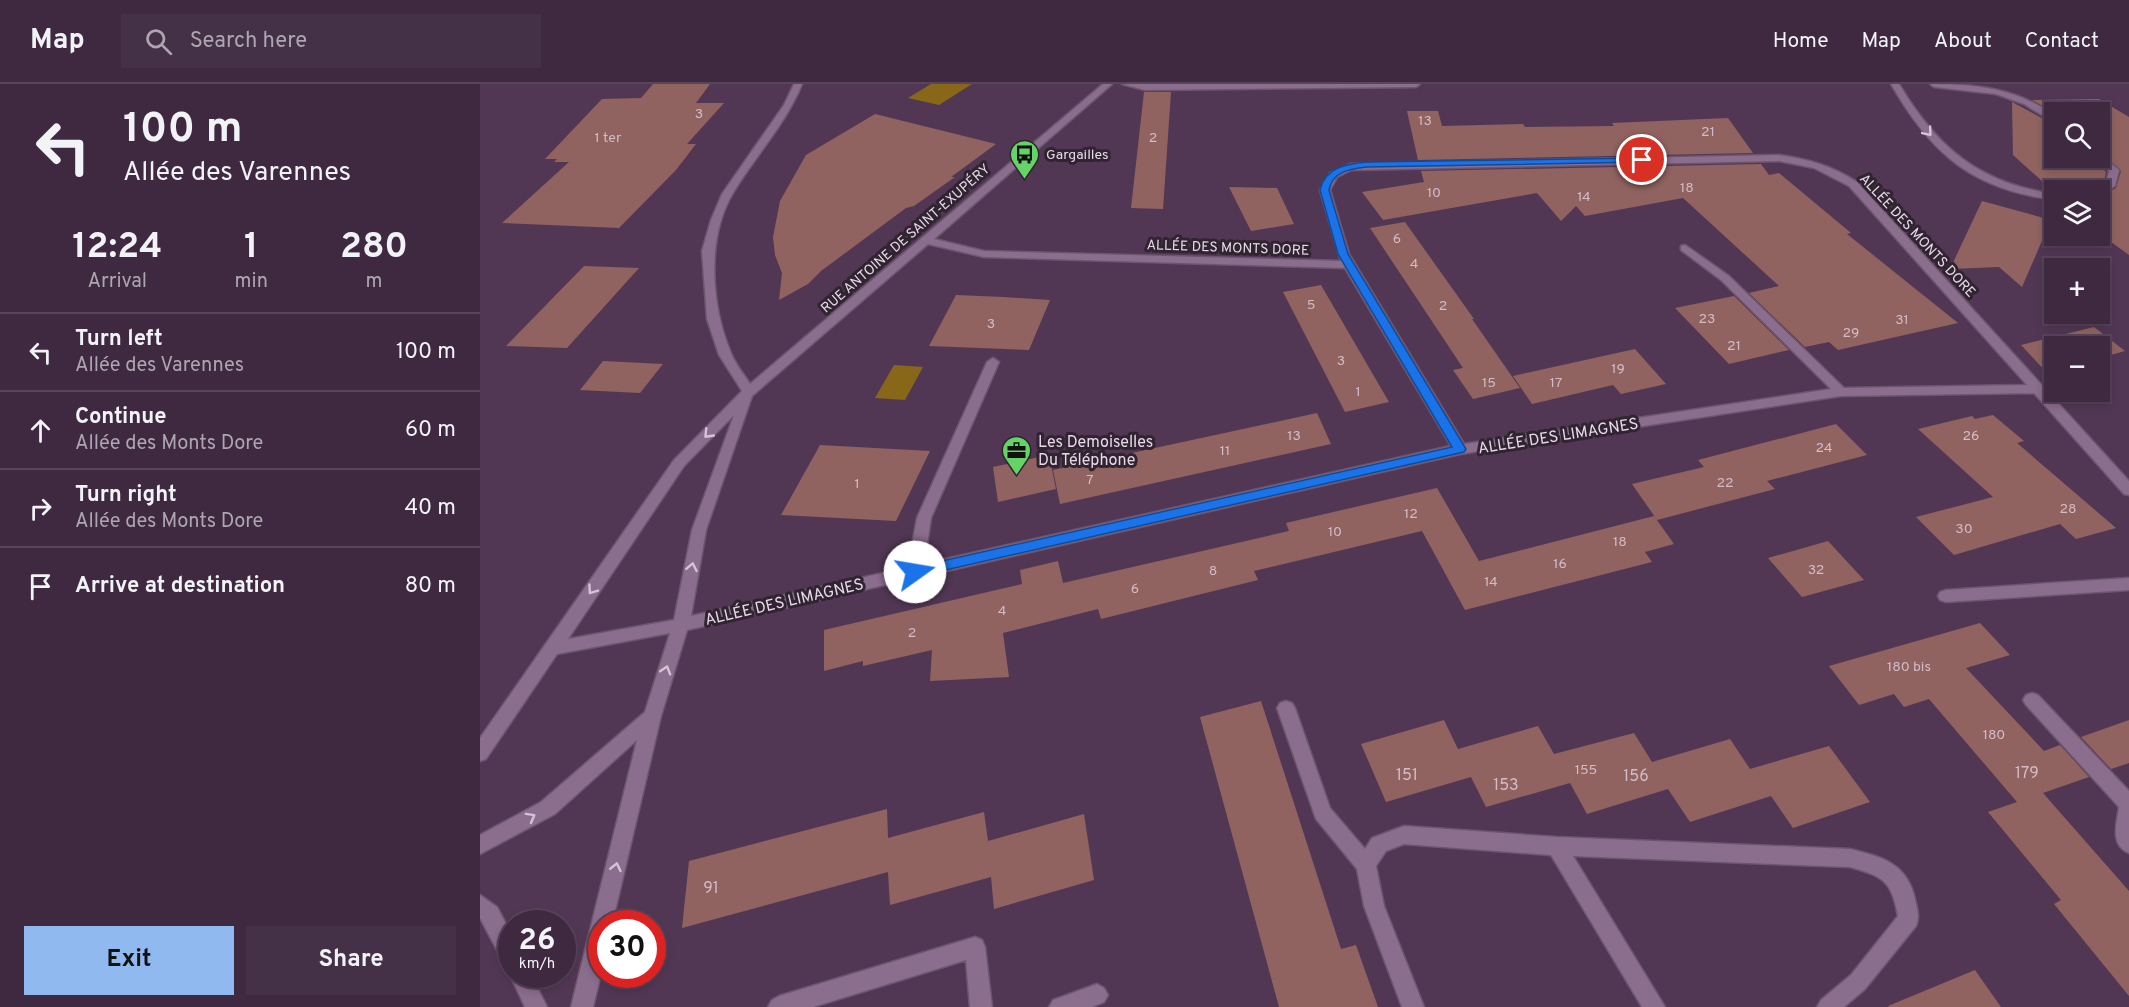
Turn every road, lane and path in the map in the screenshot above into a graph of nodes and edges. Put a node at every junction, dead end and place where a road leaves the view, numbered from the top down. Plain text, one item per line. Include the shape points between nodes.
1 (798, 84) edge
2 (1108, 84) edge
3 (1126, 84) edge
4 (1416, 84) edge
5 (1895, 84) edge
6 (1934, 84) edge
7 (2044, 113) edge
8 (2110, 166) edge
9 (2110, 185) edge
10 (2044, 195) edge
11 (926, 240) junction
12 (1685, 248) dead end
13 (1349, 265) junction
14 (993, 362) dead end
15 (2038, 389) junction
16 (749, 392) junction
17 (1840, 392) junction
18 (1460, 449) junction
19 (2129, 490) edge
20 (915, 572) junction
21 (2129, 584) edge
22 (1946, 596) dead end
23 (681, 625) junction
24 (552, 648) junction
25 (2032, 700) dead end
26 (1286, 708) dead end
27 (652, 716) junction
28 (480, 753) edge
29 (2128, 802) edge
30 (2129, 844) edge
31 (480, 845) edge
32 (1556, 846) junction
33 (1366, 865) junction
34 (480, 905) edge
35 (606, 910) edge
36 (498, 930) edge
37 (588, 983) edge
38 (526, 988) edge
39 (1097, 995) dead end
40 (824, 1000) edge
41 (536, 1007) edge
42 (582, 1007) edge
43 (779, 1007) edge
44 (981, 1007) edge
45 (1060, 1007) edge
46 (1413, 1007) edge
47 (1654, 1007) edge
48 (1828, 1007) edge

1 - 16 street via 789,105 727,194 708,251 713,319 725,356
2 - 11 street, RUE ANTOINE DE SAINT-EXUPÉRY
3 - 4 street
5 -> 10 street via 1933,138 1964,168 2003,187
6 - 7 street via 1994,90 2028,102
8 - 9 street via 2114,170
11 - 13 street, ALLÉE DES MONTS DORE via 984,254
11 - 16 street, RUE ANTOINE DE SAINT-EXUPÉRY
12 - 17 street via 1725,278
13 - 15 street, ALLÉE DES MONTS DORE via 1325,190 1336,172 1350,167 1779,158 1806,161 1833,170 1853,184
13 - 18 street
14 - 20 street via 924,518
15 - 17 street, ALLÉE DES LIMAGNES
15 - 19 street
23 -> 16 street via 699,530
16 -> 24 street, RUE ANTOINE DE SAINT-EXUPÉRY via 679,464
17 - 18 street, ALLÉE DES LIMAGNES
18 - 20 street, ALLÉE DES LIMAGNES
20 - 23 street, ALLÉE DES LIMAGNES
21 - 22 street
23 - 24 street, ALLÉE DES LIMAGNES
27 -> 23 street
24 - 28 street, RUE ANTOINE DE SAINT-EXUPÉRY
25 - 29 street
26 - 33 street via 1323,813
31 -> 27 street via 548,808
35 -> 27 street
29 - 30 street via 2125,839
32 - 33 street via 1404,835 1379,844
32 - 47 street
32 - 48 street via 1850,858 1880,866 1902,885 1908,919 1857,982
33 - 46 street via 1374,906
34 - 36 street
37 - 42 street
38 - 41 street
39 - 45 street
40 - 43 street
40 - 44 street via 975,947

